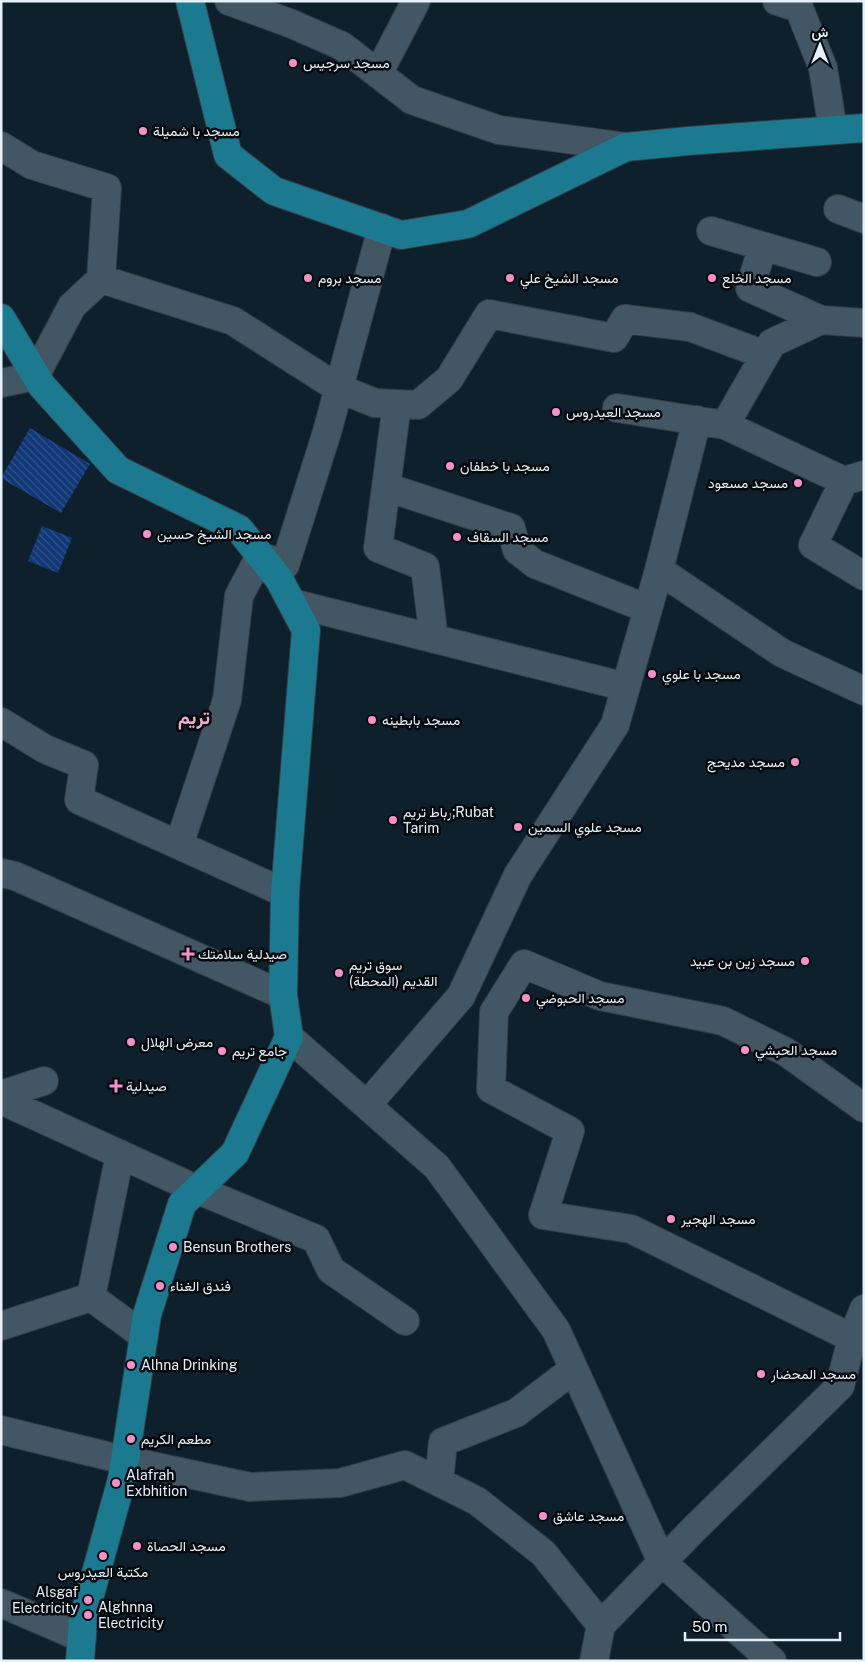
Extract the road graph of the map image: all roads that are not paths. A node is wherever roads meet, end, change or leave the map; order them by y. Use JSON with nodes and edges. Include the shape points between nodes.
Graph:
{"nodes":[{"id":1,"x":190,"y":1,"type":"edge"},
{"id":2,"x":229,"y":1,"type":"edge"},
{"id":3,"x":416,"y":1,"type":"edge"},
{"id":4,"x":777,"y":1,"type":"edge"},
{"id":5,"x":378,"y":74,"type":"junction"},
{"id":6,"x":864,"y":128,"type":"edge"},
{"id":7,"x":834,"y":130,"type":"junction"},
{"id":8,"x":1,"y":146,"type":"edge"},
{"id":9,"x":626,"y":147,"type":"junction"},
{"id":10,"x":838,"y":209,"type":"dead end"},
{"id":11,"x":864,"y":219,"type":"edge"},
{"id":12,"x":382,"y":228,"type":"junction"},
{"id":13,"x":711,"y":231,"type":"dead end"},
{"id":14,"x":763,"y":246,"type":"junction"},
{"id":15,"x":817,"y":262,"type":"dead end"},
{"id":16,"x":101,"y":279,"type":"junction"},
{"id":17,"x":1,"y":318,"type":"edge"},
{"id":18,"x":821,"y":320,"type":"junction"},
{"id":19,"x":864,"y":323,"type":"edge"},
{"id":20,"x":765,"y":355,"type":"junction"},
{"id":21,"x":35,"y":376,"type":"junction"},
{"id":22,"x":1,"y":383,"type":"edge"},
{"id":23,"x":338,"y":388,"type":"junction"},
{"id":24,"x":397,"y":404,"type":"junction"},
{"id":25,"x":617,"y":408,"type":"dead end"},
{"id":26,"x":697,"y":420,"type":"junction"},
{"id":27,"x":725,"y":425,"type":"junction"},
{"id":28,"x":854,"y":478,"type":"edge"},
{"id":29,"x":386,"y":487,"type":"junction"},
{"id":30,"x":260,"y":556,"type":"junction"},
{"id":31,"x":659,"y":570,"type":"junction"},
{"id":32,"x":864,"y":576,"type":"edge"},
{"id":33,"x":292,"y":603,"type":"junction"},
{"id":34,"x":648,"y":609,"type":"junction"},
{"id":35,"x":434,"y":639,"type":"junction"},
{"id":36,"x":626,"y":687,"type":"junction"},
{"id":37,"x":864,"y":691,"type":"edge"},
{"id":38,"x":1,"y":722,"type":"edge"},
{"id":39,"x":179,"y":845,"type":"junction"},
{"id":40,"x":6,"y":870,"type":"edge"},
{"id":41,"x":285,"y":893,"type":"junction"},
{"id":42,"x":283,"y":994,"type":"junction"},
{"id":43,"x":289,"y":1037,"type":"junction"},
{"id":44,"x":44,"y":1082,"type":"dead end"},
{"id":45,"x":1,"y":1095,"type":"edge"},
{"id":46,"x":1,"y":1100,"type":"edge"},
{"id":47,"x":367,"y":1105,"type":"junction"},
{"id":48,"x":864,"y":1108,"type":"edge"},
{"id":49,"x":120,"y":1154,"type":"junction"},
{"id":50,"x":198,"y":1190,"type":"junction"},
{"id":51,"x":91,"y":1297,"type":"junction"},
{"id":52,"x":864,"y":1309,"type":"edge"},
{"id":53,"x":405,"y":1321,"type":"dead end"},
{"id":54,"x":1,"y":1326,"type":"edge"},
{"id":55,"x":144,"y":1336,"type":"junction"},
{"id":56,"x":852,"y":1338,"type":"junction"},
{"id":57,"x":574,"y":1369,"type":"junction"},
{"id":58,"x":1,"y":1430,"type":"edge"},
{"id":59,"x":124,"y":1460,"type":"junction"},
{"id":60,"x":439,"y":1482,"type":"junction"},
{"id":61,"x":662,"y":1562,"type":"junction"},
{"id":62,"x":1,"y":1603,"type":"edge"},
{"id":63,"x":601,"y":1625,"type":"junction"},
{"id":64,"x":81,"y":1649,"type":"edge"},
{"id":65,"x":594,"y":1661,"type":"edge"},
{"id":66,"x":772,"y":1661,"type":"edge"}],
"edges":[{"from":1,"to":12,"type":"main road","via":[[228,155],[274,191]]},
{"from":2,"to":5,"type":"street","via":[[342,46]]},
{"from":3,"to":5,"type":"street"},
{"from":4,"to":7,"type":"street","via":[[799,8],[823,68]]},
{"from":5,"to":9,"type":"street","via":[[412,100],[500,130]]},
{"from":6,"to":7,"type":"main road"},
{"from":7,"to":9,"type":"main road"},
{"from":8,"to":16,"type":"street","via":[[32,165],[107,188]]},
{"from":9,"to":12,"type":"main road","via":[[468,224],[401,235]]},
{"from":10,"to":11,"type":"street"},
{"from":12,"to":23,"type":"street"},
{"from":13,"to":14,"type":"street"},
{"from":14,"to":15,"type":"street"},
{"from":14,"to":18,"type":"street","via":[[750,288]]},
{"from":16,"to":21,"type":"street","via":[[72,306]]},
{"from":16,"to":23,"type":"street","via":[[233,321]]},
{"from":17,"to":21,"type":"main road"},
{"from":18,"to":19,"type":"street"},
{"from":18,"to":20,"type":"street","via":[[772,343]]},
{"from":20,"to":24,"type":"street","via":[[690,327],[625,319],[614,338],[489,314],[450,379],[418,405]]},
{"from":20,"to":27,"type":"street"},
{"from":21,"to":22,"type":"street"},
{"from":21,"to":30,"type":"main road","via":[[118,470],[239,529]]},
{"from":23,"to":24,"type":"street","via":[[375,403]]},
{"from":23,"to":30,"type":"street","via":[[285,564]]},
{"from":24,"to":29,"type":"street"},
{"from":25,"to":26,"type":"street"},
{"from":26,"to":27,"type":"street"},
{"from":26,"to":31,"type":"street"},
{"from":27,"to":28,"type":"street"},
{"from":28,"to":32,"type":"street","via":[[813,545]]},
{"from":29,"to":34,"type":"street","via":[[511,528],[517,550],[535,564]]},
{"from":29,"to":35,"type":"street","via":[[378,548],[425,567]]},
{"from":30,"to":33,"type":"main road","via":[[279,579]]},
{"from":30,"to":39,"type":"street","via":[[239,596],[227,700]]},
{"from":31,"to":34,"type":"street"},
{"from":31,"to":37,"type":"street","via":[[782,653]]},
{"from":33,"to":35,"type":"street"},
{"from":33,"to":41,"type":"main road","via":[[306,630]]},
{"from":34,"to":36,"type":"street"},
{"from":35,"to":36,"type":"street"},
{"from":36,"to":47,"type":"street","via":[[615,725],[518,875],[461,996]]},
{"from":38,"to":39,"type":"street","via":[[45,749],[84,765],[79,800]]},
{"from":39,"to":41,"type":"street"},
{"from":40,"to":42,"type":"street"},
{"from":41,"to":42,"type":"main road"},
{"from":42,"to":43,"type":"main road"},
{"from":43,"to":47,"type":"street"},
{"from":43,"to":50,"type":"main road","via":[[235,1153]]},
{"from":44,"to":45,"type":"street"},
{"from":46,"to":49,"type":"street"},
{"from":47,"to":57,"type":"street","via":[[437,1167],[556,1330]]},
{"from":48,"to":56,"type":"street","via":[[786,1052],[723,1021],[600,996],[524,964],[494,1012],[491,1089],[570,1131],[542,1215],[631,1229]]},
{"from":49,"to":50,"type":"street"},
{"from":49,"to":51,"type":"street"},
{"from":50,"to":53,"type":"street","via":[[316,1239],[331,1270]]},
{"from":50,"to":55,"type":"main road","via":[[182,1204],[147,1315]]},
{"from":51,"to":54,"type":"street"},
{"from":51,"to":55,"type":"street"},
{"from":52,"to":56,"type":"street"},
{"from":55,"to":59,"type":"main road"},
{"from":56,"to":61,"type":"street","via":[[840,1386]]},
{"from":57,"to":60,"type":"street","via":[[516,1413],[443,1442]]},
{"from":57,"to":61,"type":"street"},
{"from":58,"to":59,"type":"street"},
{"from":59,"to":60,"type":"street","via":[[250,1487],[340,1483],[405,1464]]},
{"from":59,"to":64,"type":"main road","via":[[122,1479],[83,1620]]},
{"from":60,"to":63,"type":"street","via":[[477,1501],[542,1552]]},
{"from":61,"to":63,"type":"street"},
{"from":61,"to":66,"type":"street"},
{"from":62,"to":64,"type":"street"},
{"from":63,"to":65,"type":"street"}]}
